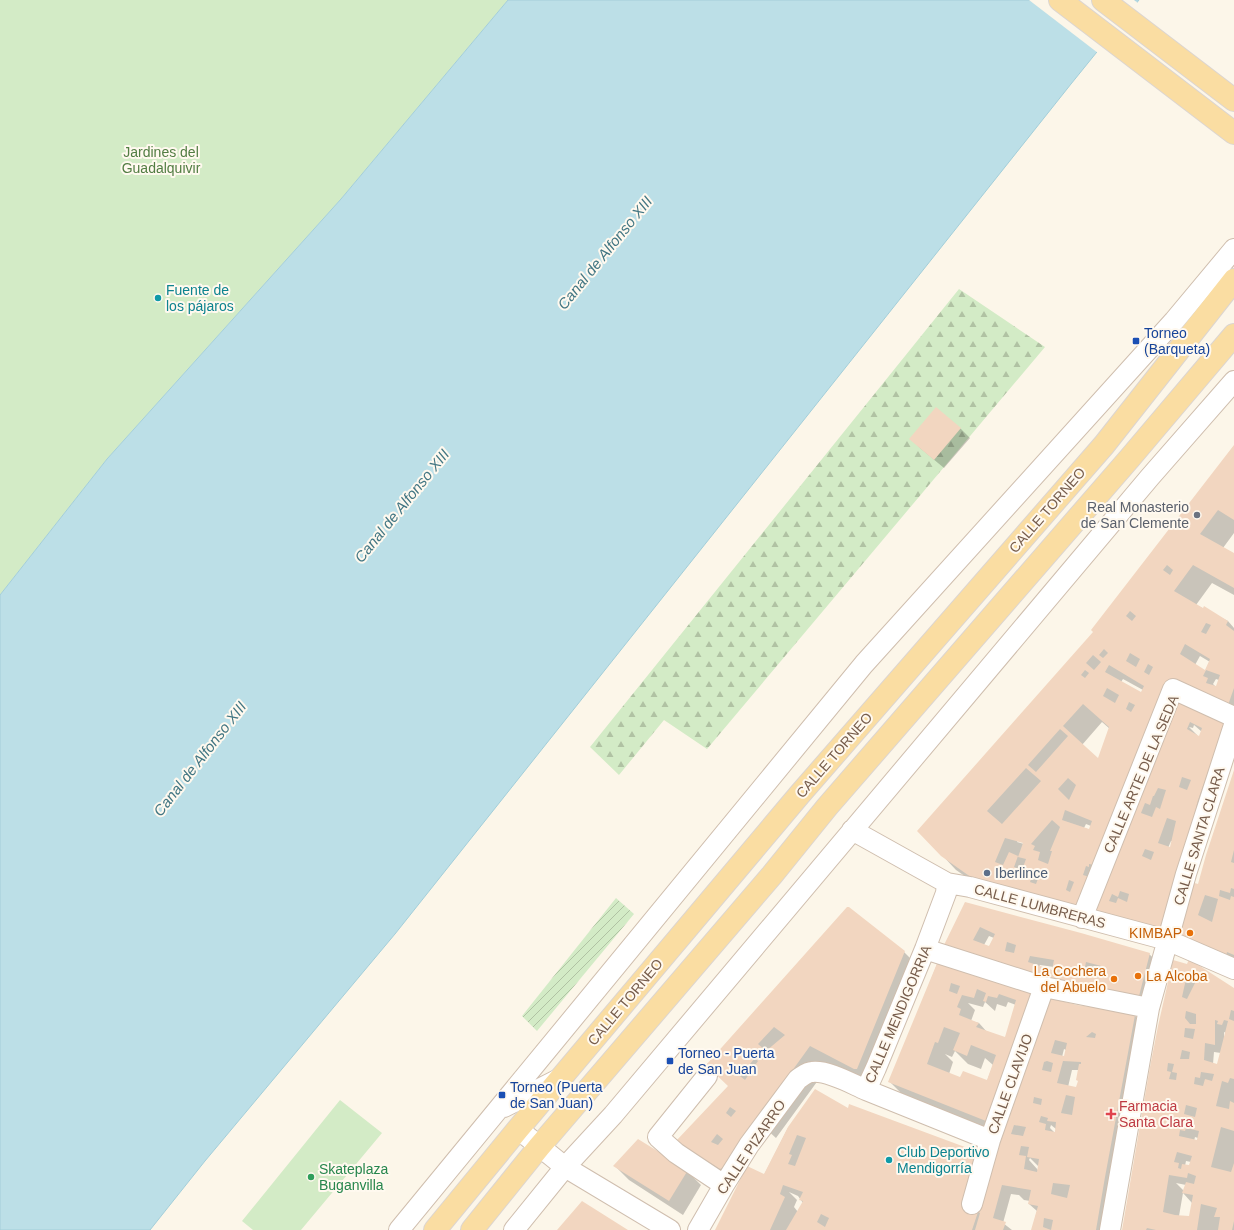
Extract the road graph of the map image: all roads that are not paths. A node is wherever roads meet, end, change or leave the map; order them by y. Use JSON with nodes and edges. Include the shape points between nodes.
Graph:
{"nodes":[{"id":1,"x":1060,"y":0,"type":"edge"},
{"id":2,"x":1102,"y":0,"type":"edge"},
{"id":3,"x":1234,"y":100,"type":"edge"},
{"id":4,"x":1234,"y":133,"type":"edge"},
{"id":5,"x":1234,"y":249,"type":"edge"},
{"id":6,"x":1234,"y":280,"type":"edge"},
{"id":7,"x":1234,"y":335,"type":"edge"},
{"id":8,"x":1234,"y":381,"type":"edge"},
{"id":9,"x":1234,"y":717,"type":"edge"},
{"id":10,"x":1234,"y":725,"type":"edge"},
{"id":11,"x":852,"y":830,"type":"junction"},
{"id":12,"x":947,"y":883,"type":"junction"},
{"id":13,"x":1082,"y":918,"type":"junction"},
{"id":14,"x":1167,"y":940,"type":"junction"},
{"id":15,"x":925,"y":949,"type":"junction"},
{"id":16,"x":1234,"y":969,"type":"edge"},
{"id":17,"x":1044,"y":987,"type":"junction"},
{"id":18,"x":1149,"y":1008,"type":"junction"},
{"id":19,"x":812,"y":1072,"type":"joint"},
{"id":20,"x":707,"y":1076,"type":"dead end"},
{"id":21,"x":561,"y":1078,"type":"junction"},
{"id":22,"x":866,"y":1090,"type":"junction"},
{"id":23,"x":497,"y":1110,"type":"junction"},
{"id":24,"x":518,"y":1129,"type":"junction"},
{"id":25,"x":990,"y":1140,"type":"junction"},
{"id":26,"x":540,"y":1147,"type":"junction"},
{"id":27,"x":565,"y":1167,"type":"junction"},
{"id":28,"x":724,"y":1185,"type":"junction"},
{"id":29,"x":972,"y":1204,"type":"dead end"},
{"id":30,"x":399,"y":1230,"type":"edge"},
{"id":31,"x":435,"y":1230,"type":"edge"},
{"id":32,"x":472,"y":1230,"type":"edge"},
{"id":33,"x":514,"y":1230,"type":"edge"},
{"id":34,"x":670,"y":1230,"type":"edge"},
{"id":35,"x":698,"y":1230,"type":"edge"},
{"id":36,"x":1110,"y":1230,"type":"edge"}],
"edges":[{"from":1,"to":4,"type":"main road"},
{"from":2,"to":3,"type":"main road"},
{"from":5,"to":23,"type":"street","via":[[1174,321],[864,664]]},
{"from":6,"to":21,"type":"main road","name":"CALLE TORNEO","via":[[1104,445],[800,794]]},
{"from":7,"to":26,"type":"main road","name":"CALLE TORNEO","via":[[827,806],[772,875]]},
{"from":8,"to":11,"type":"street"},
{"from":9,"to":13,"type":"street","name":"CALLE ARTE DE LA SEDA","via":[[1173,689]]},
{"from":10,"to":14,"type":"street","name":"CALLE SANTA CLARA"},
{"from":11,"to":12,"type":"street","name":"CALLE LUMBRERAS"},
{"from":11,"to":27,"type":"street","via":[[613,1115]]},
{"from":12,"to":13,"type":"street","name":"CALLE LUMBRERAS"},
{"from":12,"to":15,"type":"street","name":"CALLE MENDIGORRIA","via":[[946,893]]},
{"from":13,"to":14,"type":"street","name":"CALLE LUMBRERAS"},
{"from":14,"to":16,"type":"street","name":"CALLE LUMBRERAS"},
{"from":14,"to":18,"type":"street","name":"CALLE SANTA CLARA"},
{"from":15,"to":17,"type":"street"},
{"from":15,"to":22,"type":"street","name":"CALLE MENDIGORRIA"},
{"from":17,"to":18,"type":"street"},
{"from":17,"to":25,"type":"street","name":"CALLE CLAVIJO"},
{"from":18,"to":36,"type":"street","name":"CALLE SANTA CLARA"},
{"from":19,"to":22,"type":"street","name":"CALLE MENDIGORRIA","via":[[828,1074]]},
{"from":19,"to":28,"type":"street","name":"CALLE PIZARRO","via":[[798,1079],[749,1145]]},
{"from":20,"to":28,"type":"street","via":[[658,1137],[676,1153]]},
{"from":21,"to":23,"type":"street"},
{"from":21,"to":24,"type":"main road","name":"CALLE TORNEO"},
{"from":22,"to":25,"type":"street"},
{"from":23,"to":30,"type":"street"},
{"from":24,"to":26,"type":"street"},
{"from":24,"to":31,"type":"main road","name":"CALLE TORNEO"},
{"from":25,"to":29,"type":"street","name":"CALLE CLAVIJO"},
{"from":26,"to":27,"type":"street"},
{"from":26,"to":32,"type":"main road","name":"CALLE TORNEO"},
{"from":27,"to":33,"type":"street"},
{"from":27,"to":34,"type":"street"},
{"from":28,"to":35,"type":"street","name":"CALLE PIZARRO"}]}
